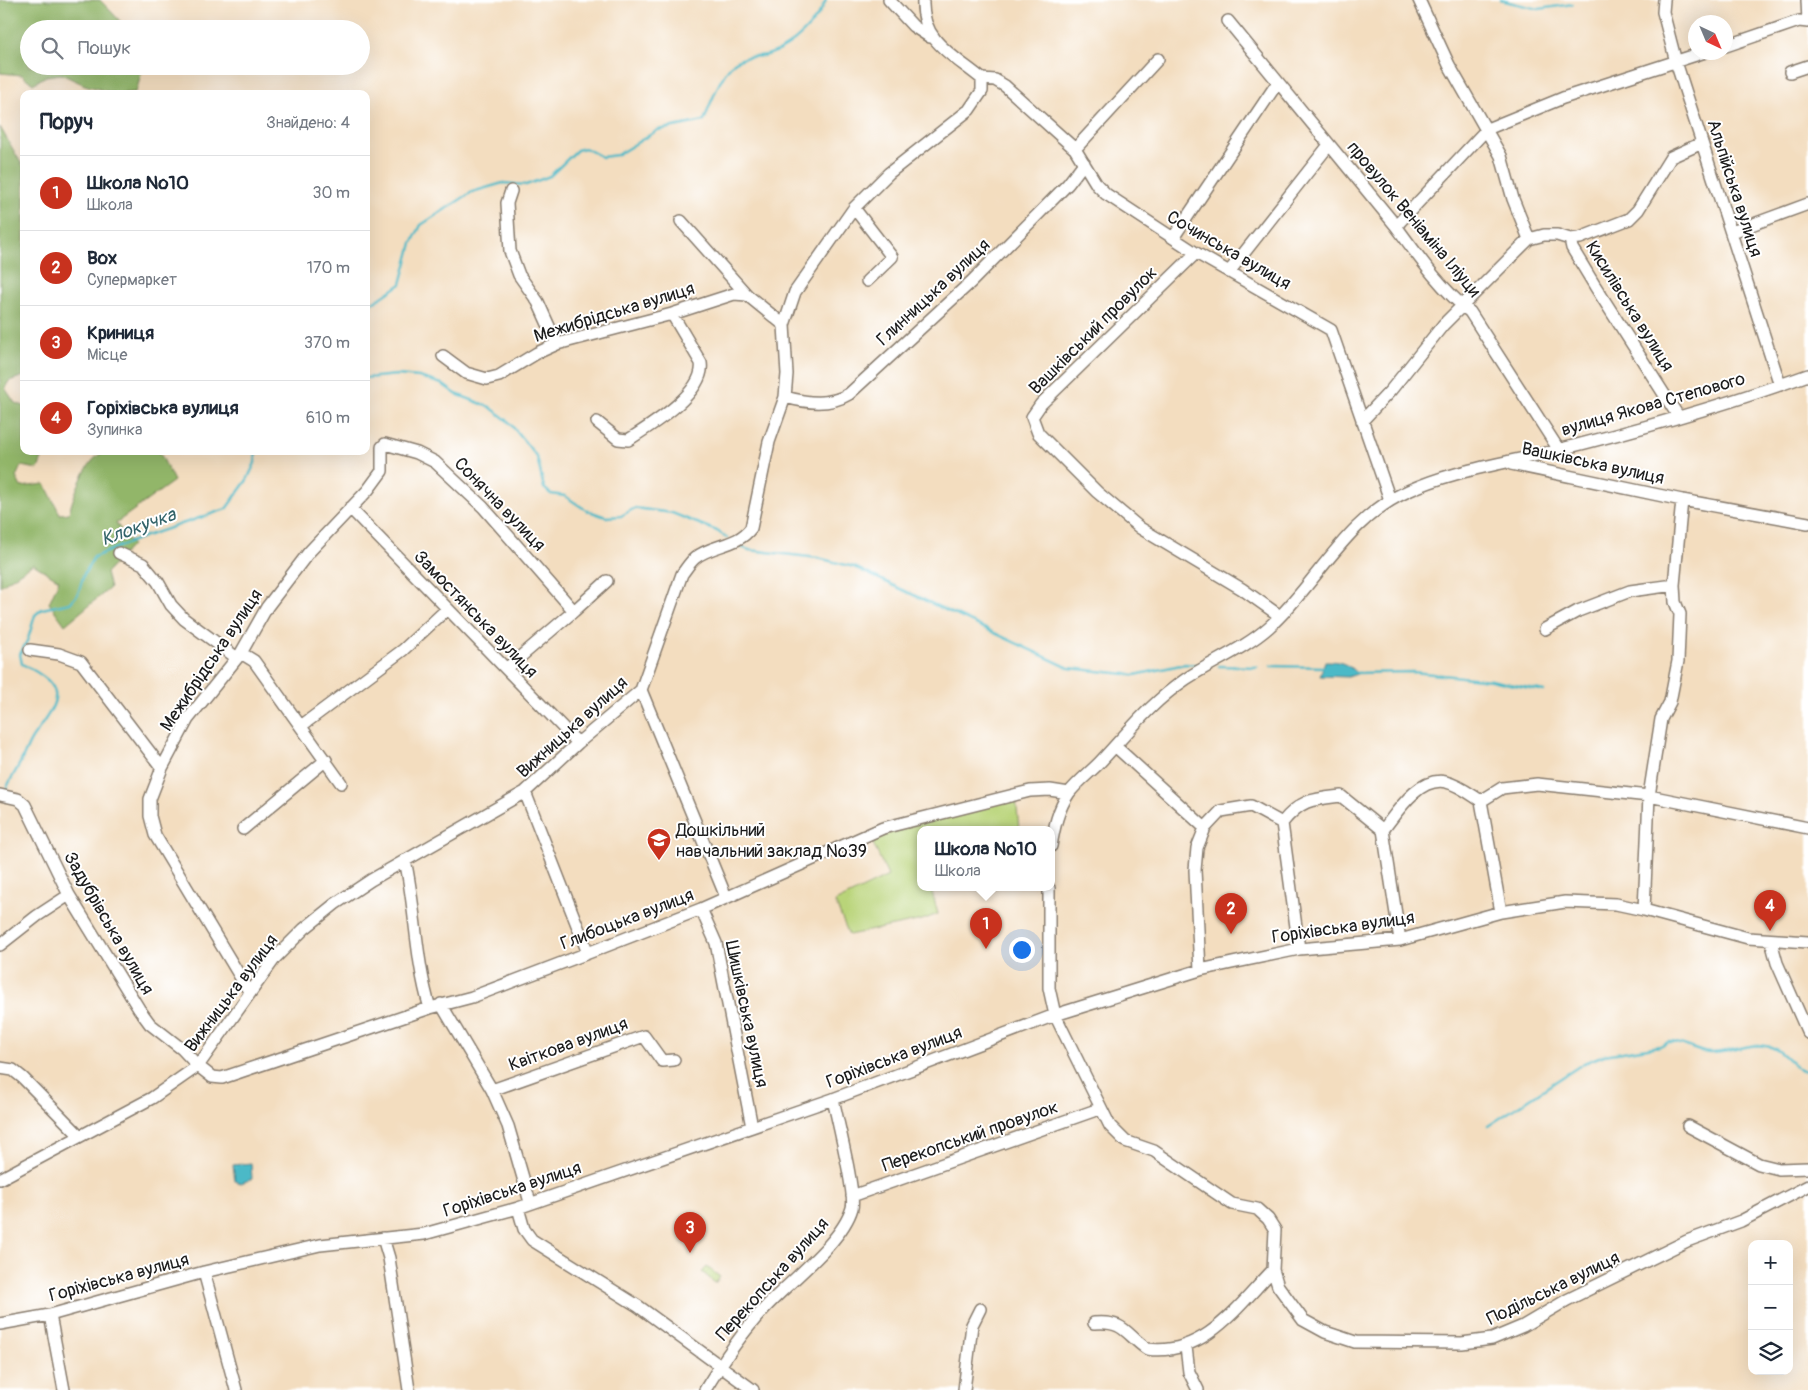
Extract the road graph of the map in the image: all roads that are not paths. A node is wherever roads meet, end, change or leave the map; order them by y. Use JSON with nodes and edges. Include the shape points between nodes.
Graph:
{"nodes":[{"id":1,"x":889,"y":0,"type":"edge"},
{"id":2,"x":923,"y":0,"type":"edge"},
{"id":3,"x":1418,"y":0,"type":"edge"},
{"id":4,"x":1664,"y":0,"type":"edge"},
{"id":5,"x":1807,"y":0,"type":"edge"},
{"id":6,"x":1228,"y":22,"type":"dead end"},
{"id":7,"x":1808,"y":22,"type":"edge"},
{"id":8,"x":934,"y":40,"type":"junction"},
{"id":9,"x":1733,"y":44,"type":"edge"},
{"id":10,"x":1688,"y":58,"type":"edge"},
{"id":11,"x":1158,"y":59,"type":"dead end"},
{"id":12,"x":1676,"y":62,"type":"junction"},
{"id":13,"x":1808,"y":66,"type":"edge"},
{"id":14,"x":1790,"y":72,"type":"dead end"},
{"id":15,"x":982,"y":79,"type":"junction"},
{"id":16,"x":1278,"y":82,"type":"junction"},
{"id":17,"x":1487,"y":129,"type":"junction"},
{"id":18,"x":1702,"y":143,"type":"junction"},
{"id":19,"x":1330,"y":145,"type":"junction"},
{"id":20,"x":1075,"y":149,"type":"junction"},
{"id":21,"x":1084,"y":163,"type":"junction"},
{"id":22,"x":511,"y":191,"type":"dead end"},
{"id":23,"x":1808,"y":204,"type":"edge"},
{"id":24,"x":854,"y":208,"type":"junction"},
{"id":25,"x":681,"y":221,"type":"dead end"},
{"id":26,"x":1396,"y":226,"type":"junction"},
{"id":27,"x":1732,"y":232,"type":"junction"},
{"id":28,"x":1173,"y":238,"type":"junction"},
{"id":29,"x":1529,"y":239,"type":"junction"},
{"id":30,"x":1570,"y":239,"type":"junction"},
{"id":31,"x":1196,"y":253,"type":"junction"},
{"id":32,"x":1229,"y":272,"type":"junction"},
{"id":33,"x":867,"y":280,"type":"dead end"},
{"id":34,"x":747,"y":295,"type":"junction"},
{"id":35,"x":1462,"y":306,"type":"junction"},
{"id":36,"x":672,"y":314,"type":"junction"},
{"id":37,"x":784,"y":325,"type":"junction"},
{"id":38,"x":557,"y":344,"type":"junction"},
{"id":39,"x":443,"y":356,"type":"dead end"},
{"id":40,"x":1808,"y":374,"type":"edge"},
{"id":41,"x":1780,"y":385,"type":"junction"},
{"id":42,"x":785,"y":398,"type":"junction"},
{"id":43,"x":1678,"y":416,"type":"junction"},
{"id":44,"x":1362,"y":421,"type":"junction"},
{"id":45,"x":597,"y":422,"type":"dead end"},
{"id":46,"x":385,"y":444,"type":"joint"},
{"id":47,"x":1559,"y":450,"type":"junction"},
{"id":48,"x":1508,"y":463,"type":"junction"},
{"id":49,"x":1390,"y":500,"type":"junction"},
{"id":50,"x":1682,"y":500,"type":"junction"},
{"id":51,"x":350,"y":508,"type":"junction"},
{"id":52,"x":1808,"y":523,"type":"edge"},
{"id":53,"x":119,"y":553,"type":"dead end"},
{"id":54,"x":607,"y":581,"type":"dead end"},
{"id":55,"x":1674,"y":585,"type":"junction"},
{"id":56,"x":447,"y":609,"type":"junction"},
{"id":57,"x":574,"y":611,"type":"junction"},
{"id":58,"x":1280,"y":616,"type":"junction"},
{"id":59,"x":1545,"y":629,"type":"dead end"},
{"id":60,"x":30,"y":650,"type":"dead end"},
{"id":61,"x":239,"y":655,"type":"junction"},
{"id":62,"x":506,"y":669,"type":"junction"},
{"id":63,"x":641,"y":690,"type":"junction"},
{"id":64,"x":301,"y":726,"type":"junction"},
{"id":65,"x":578,"y":744,"type":"junction"},
{"id":66,"x":1115,"y":746,"type":"junction"},
{"id":67,"x":326,"y":760,"type":"junction"},
{"id":68,"x":162,"y":768,"type":"junction"},
{"id":69,"x":341,"y":783,"type":"dead end"},
{"id":70,"x":526,"y":792,"type":"junction"},
{"id":71,"x":1069,"y":793,"type":"junction"},
{"id":72,"x":4,"y":796,"type":"edge"},
{"id":73,"x":1649,"y":796,"type":"junction"},
{"id":74,"x":1481,"y":801,"type":"junction"},
{"id":75,"x":1282,"y":823,"type":"junction"},
{"id":76,"x":1055,"y":826,"type":"edge"},
{"id":77,"x":1204,"y":828,"type":"junction"},
{"id":78,"x":1808,"y":828,"type":"edge"},
{"id":79,"x":243,"y":829,"type":"dead end"},
{"id":80,"x":1383,"y":830,"type":"junction"},
{"id":81,"x":405,"y":860,"type":"junction"},
{"id":82,"x":1049,"y":891,"type":"edge"},
{"id":83,"x":69,"y":895,"type":"junction"},
{"id":84,"x":726,"y":897,"type":"junction"},
{"id":85,"x":701,"y":909,"type":"junction"},
{"id":86,"x":1644,"y":910,"type":"junction"},
{"id":87,"x":1500,"y":912,"type":"junction"},
{"id":88,"x":1400,"y":940,"type":"junction"},
{"id":89,"x":1771,"y":942,"type":"junction"},
{"id":90,"x":1808,"y":942,"type":"edge"},
{"id":91,"x":0,"y":945,"type":"edge"},
{"id":92,"x":1299,"y":949,"type":"junction"},
{"id":93,"x":588,"y":953,"type":"junction"},
{"id":94,"x":1200,"y":970,"type":"junction"},
{"id":95,"x":250,"y":993,"type":"junction"},
{"id":96,"x":436,"y":1006,"type":"junction"},
{"id":97,"x":1055,"y":1015,"type":"junction"},
{"id":98,"x":1808,"y":1033,"type":"edge"},
{"id":99,"x":674,"y":1060,"type":"dead end"},
{"id":100,"x":198,"y":1066,"type":"junction"},
{"id":101,"x":0,"y":1068,"type":"edge"},
{"id":102,"x":492,"y":1090,"type":"junction"},
{"id":103,"x":832,"y":1099,"type":"junction"},
{"id":104,"x":1099,"y":1109,"type":"junction"},
{"id":105,"x":1688,"y":1126,"type":"dead end"},
{"id":106,"x":752,"y":1128,"type":"junction"},
{"id":107,"x":80,"y":1136,"type":"junction"},
{"id":108,"x":1808,"y":1168,"type":"edge"},
{"id":109,"x":0,"y":1179,"type":"edge"},
{"id":110,"x":1808,"y":1186,"type":"edge"},
{"id":111,"x":852,"y":1196,"type":"junction"},
{"id":112,"x":530,"y":1202,"type":"junction"},
{"id":113,"x":518,"y":1208,"type":"junction"},
{"id":114,"x":383,"y":1238,"type":"junction"},
{"id":115,"x":1273,"y":1270,"type":"junction"},
{"id":116,"x":204,"y":1272,"type":"junction"},
{"id":117,"x":980,"y":1309,"type":"dead end"},
{"id":118,"x":50,"y":1315,"type":"junction"},
{"id":119,"x":1094,"y":1323,"type":"dead end"},
{"id":120,"x":0,"y":1324,"type":"edge"},
{"id":121,"x":1186,"y":1347,"type":"junction"},
{"id":122,"x":720,"y":1366,"type":"junction"},
{"id":123,"x":64,"y":1390,"type":"edge"},
{"id":124,"x":236,"y":1390,"type":"edge"},
{"id":125,"x":409,"y":1390,"type":"edge"},
{"id":126,"x":705,"y":1390,"type":"edge"},
{"id":127,"x":753,"y":1390,"type":"edge"},
{"id":128,"x":964,"y":1390,"type":"edge"},
{"id":129,"x":1198,"y":1390,"type":"edge"}],
"edges":[{"from":1,"to":8,"type":"street","via":[[913,26]]},
{"from":2,"to":8,"type":"street","via":[[922,15]]},
{"from":3,"to":17,"type":"street","via":[[1449,65]]},
{"from":4,"to":12,"type":"street","name":"Альпійська вулиця","via":[[1663,12]]},
{"from":5,"to":7,"type":"street"},
{"from":6,"to":16,"type":"street","name":"провулок Веніаміна Іліуци"},
{"from":7,"to":9,"type":"street","via":[[1799,21]]},
{"from":8,"to":15,"type":"street"},
{"from":10,"to":12,"type":"street"},
{"from":11,"to":20,"type":"street"},
{"from":12,"to":17,"type":"street","via":[[1563,98]]},
{"from":12,"to":18,"type":"street","name":"Альпійська вулиця"},
{"from":13,"to":14,"type":"street"},
{"from":15,"to":20,"type":"street","name":"Сочинська вулиця","via":[[995,80],[1005,86]]},
{"from":15,"to":24,"type":"street","name":"Вижницька вулиця","via":[[982,90],[969,110],[889,173]]},
{"from":16,"to":19,"type":"street","name":"провулок Веніаміна Іліуци"},
{"from":16,"to":28,"type":"street"},
{"from":17,"to":26,"type":"street"},
{"from":17,"to":29,"type":"street","via":[[1501,156]]},
{"from":18,"to":27,"type":"street","name":"Альпійська вулиця"},
{"from":18,"to":30,"type":"street","via":[[1671,157],[1629,219],[1597,234]]},
{"from":19,"to":26,"type":"street","name":"провулок Веніаміна Іліуци"},
{"from":19,"to":32,"type":"street"},
{"from":20,"to":21,"type":"street","name":"Сочинська вулиця"},
{"from":21,"to":28,"type":"street","name":"Сочинська вулиця","via":[[1106,194]]},
{"from":21,"to":42,"type":"street","name":"Глинницька вулиця","via":[[1068,184],[985,268],[849,394],[826,403]]},
{"from":22,"to":38,"type":"street","via":[[507,203],[510,251],[519,275],[538,302]]},
{"from":23,"to":27,"type":"street"},
{"from":24,"to":33,"type":"street","via":[[892,257]]},
{"from":24,"to":37,"type":"street","name":"Вижницька вулиця","via":[[795,292]]},
{"from":25,"to":34,"type":"street"},
{"from":26,"to":35,"type":"street","name":"провулок Веніаміна Іліуци"},
{"from":27,"to":41,"type":"street","name":"Альпійська вулиця"},
{"from":28,"to":31,"type":"street","name":"Сочинська вулиця"},
{"from":29,"to":30,"type":"street","via":[[1544,235]]},
{"from":29,"to":35,"type":"street"},
{"from":30,"to":43,"type":"street","name":"Кисилівська вулиця","via":[[1572,248]]},
{"from":31,"to":32,"type":"street","name":"Сочинська вулиця"},
{"from":31,"to":58,"type":"street","name":"Вашківський провулок","via":[[1041,404],[1032,417],[1038,433],[1097,492],[1140,528],[1242,589]]},
{"from":32,"to":44,"type":"street","name":"Сочинська вулиця","via":[[1331,330]]},
{"from":34,"to":36,"type":"street","name":"Межибрідська вулиця","via":[[734,294]]},
{"from":34,"to":37,"type":"street"},
{"from":35,"to":44,"type":"street"},
{"from":35,"to":47,"type":"street","name":"провулок Веніаміна Іліуци","via":[[1470,312]]},
{"from":36,"to":38,"type":"street","name":"Межибрідська вулиця"},
{"from":36,"to":45,"type":"street","via":[[701,363],[700,380],[682,401],[628,440],[618,439]]},
{"from":37,"to":42,"type":"street","name":"Вижницька вулиця"},
{"from":38,"to":39,"type":"street","name":"Межибрідська вулиця","via":[[499,376],[487,378],[466,373]]},
{"from":40,"to":41,"type":"street","name":"вулиця Якова Степового"},
{"from":41,"to":43,"type":"street","name":"вулиця Якова Степового"},
{"from":42,"to":63,"type":"street","name":"Вижницька вулиця","via":[[768,442],[751,528],[736,541],[695,558],[682,574]]},
{"from":43,"to":47,"type":"street","name":"вулиця Якова Степового"},
{"from":44,"to":49,"type":"street","name":"Сочинська вулиця"},
{"from":46,"to":51,"type":"street","name":"Межибрідська вулиця","via":[[382,447],[382,471]]},
{"from":46,"to":57,"type":"street","name":"Сонячна вулиця","via":[[404,448],[435,462],[483,507]]},
{"from":47,"to":48,"type":"street","name":"вулиця Якова Степового"},
{"from":48,"to":49,"type":"street","name":"Вашківська вулиця","via":[[1436,480]]},
{"from":48,"to":50,"type":"street","name":"Вашківська вулиця"},
{"from":49,"to":58,"type":"street","name":"Вашківська вулиця","via":[[1338,545]]},
{"from":50,"to":52,"type":"street","name":"Вашківська вулиця"},
{"from":50,"to":55,"type":"street"},
{"from":51,"to":56,"type":"street","name":"Замостянська вулиця"},
{"from":51,"to":61,"type":"street","name":"Межибрідська вулиця","via":[[309,552],[267,607]]},
{"from":53,"to":61,"type":"street","via":[[143,564],[184,619]]},
{"from":54,"to":57,"type":"street"},
{"from":55,"to":59,"type":"street","via":[[1630,591],[1578,611]]},
{"from":55,"to":73,"type":"street","via":[[1680,614],[1678,661],[1670,702],[1661,718]]},
{"from":56,"to":62,"type":"street","name":"Замостянська вулиця"},
{"from":56,"to":64,"type":"street","via":[[403,650]]},
{"from":57,"to":62,"type":"street"},
{"from":58,"to":66,"type":"street","name":"Вашківська вулиця","via":[[1252,641],[1163,696]]},
{"from":60,"to":68,"type":"street","via":[[59,654],[81,662]]},
{"from":61,"to":64,"type":"street","via":[[254,661]]},
{"from":61,"to":68,"type":"street","name":"Межибрідська вулиця","via":[[188,718]]},
{"from":62,"to":65,"type":"street","name":"Замостянська вулиця"},
{"from":63,"to":65,"type":"street","name":"Вижницька вулиця"},
{"from":63,"to":84,"type":"street"},
{"from":64,"to":67,"type":"street"},
{"from":65,"to":70,"type":"street","name":"Вижницька вулиця"},
{"from":66,"to":71,"type":"street","name":"Вашківська вулиця"},
{"from":66,"to":77,"type":"street"},
{"from":67,"to":69,"type":"street"},
{"from":67,"to":79,"type":"street"},
{"from":68,"to":95,"type":"street","name":"Межибрідська вулиця","via":[[150,799],[154,836]]},
{"from":70,"to":81,"type":"street","name":"Вижницька вулиця"},
{"from":70,"to":93,"type":"street"},
{"from":71,"to":76,"type":"street","name":"Вашківська вулиця"},
{"from":71,"to":84,"type":"street","name":"Глибоцька вулиця","via":[[1030,791],[883,828]]},
{"from":72,"to":83,"type":"street","name":"Задубрівська вулиця","via":[[25,804]]},
{"from":73,"to":74,"type":"street","via":[[1537,784],[1502,788]]},
{"from":73,"to":78,"type":"street"},
{"from":73,"to":86,"type":"street"},
{"from":74,"to":80,"type":"street","via":[[1446,782],[1432,783],[1415,792]]},
{"from":74,"to":87,"type":"street"},
{"from":75,"to":77,"type":"street","via":[[1251,806],[1221,811]]},
{"from":75,"to":80,"type":"street","via":[[1294,808],[1312,799],[1341,796]]},
{"from":75,"to":92,"type":"street"},
{"from":77,"to":94,"type":"street","via":[[1197,848],[1195,870]]},
{"from":80,"to":88,"type":"street"},
{"from":81,"to":95,"type":"street","name":"Вижницька вулиця","via":[[335,904],[304,929],[275,958]]},
{"from":81,"to":96,"type":"street","via":[[419,968]]},
{"from":82,"to":97,"type":"street","via":[[1049,988]]},
{"from":83,"to":91,"type":"street"},
{"from":83,"to":100,"type":"street","name":"Задубрівська вулиця","via":[[145,1017]]},
{"from":84,"to":85,"type":"street","name":"Глибоцька вулиця"},
{"from":85,"to":93,"type":"street","name":"Глибоцька вулиця"},
{"from":85,"to":106,"type":"street","name":"Шишківська вулиця","via":[[716,943]]},
{"from":86,"to":87,"type":"street","name":"Горіхівська вулиця","via":[[1604,902],[1582,902],[1551,903]]},
{"from":86,"to":89,"type":"street","name":"Горіхівська вулиця"},
{"from":87,"to":88,"type":"street","name":"Горіхівська вулиця"},
{"from":88,"to":92,"type":"street","name":"Горіхівська вулиця"},
{"from":89,"to":90,"type":"street","name":"Горіхівська вулиця"},
{"from":89,"to":98,"type":"street"},
{"from":92,"to":94,"type":"street","name":"Горіхівська вулиця"},
{"from":93,"to":96,"type":"street","name":"Глибоцька вулиця","via":[[472,997]]},
{"from":94,"to":97,"type":"street","name":"Горіхівська вулиця"},
{"from":95,"to":100,"type":"street","name":"Вижницька вулиця"},
{"from":96,"to":100,"type":"street","name":"Глибоцька вулиця","via":[[222,1078],[212,1077]]},
{"from":96,"to":102,"type":"street"},
{"from":97,"to":103,"type":"street","name":"Горіхівська вулиця"},
{"from":97,"to":104,"type":"street","name":"Подільська вулиця"},
{"from":99,"to":102,"type":"street","name":"Квіткова вулиця","via":[[662,1061],[644,1036]]},
{"from":100,"to":107,"type":"street","name":"Вижницька вулиця","via":[[152,1098]]},
{"from":101,"to":107,"type":"street","via":[[13,1070],[23,1078]]},
{"from":102,"to":112,"type":"street","via":[[508,1126]]},
{"from":103,"to":106,"type":"street","name":"Горіхівська вулиця"},
{"from":103,"to":111,"type":"street","name":"Перекопська вулиця"},
{"from":104,"to":111,"type":"street","name":"Перекопський провулок"},
{"from":104,"to":115,"type":"street","name":"Подільська вулиця","via":[[1114,1132],[1125,1141],[1154,1151],[1232,1204],[1257,1209],[1268,1219],[1275,1230]]},
{"from":105,"to":108,"type":"street","via":[[1759,1164],[1779,1169]]},
{"from":106,"to":112,"type":"street","name":"Горіхівська вулиця"},
{"from":107,"to":109,"type":"street","name":"Вижницька вулиця"},
{"from":110,"to":115,"type":"street","name":"Подільська вулиця","via":[[1740,1221],[1687,1241],[1574,1296],[1523,1326],[1476,1342],[1355,1342],[1325,1332],[1303,1320],[1278,1286]]},
{"from":111,"to":122,"type":"street","name":"Перекопська вулиця","via":[[853,1206],[842,1230],[762,1312]]},
{"from":112,"to":113,"type":"street","name":"Горіхівська вулиця"},
{"from":113,"to":114,"type":"street","name":"Горіхівська вулиця","via":[[424,1234]]},
{"from":113,"to":122,"type":"street","via":[[524,1229],[532,1240],[638,1306]]},
{"from":114,"to":116,"type":"street","name":"Горіхівська вулиця","via":[[320,1245]]},
{"from":114,"to":125,"type":"street","via":[[390,1258]]},
{"from":115,"to":121,"type":"street","via":[[1219,1326]]},
{"from":116,"to":118,"type":"street","name":"Горіхівська вулиця"},
{"from":116,"to":124,"type":"street"},
{"from":117,"to":128,"type":"street","via":[[972,1325]]},
{"from":118,"to":120,"type":"street","name":"Горіхівська вулиця"},
{"from":118,"to":123,"type":"street"},
{"from":119,"to":121,"type":"street","via":[[1124,1328],[1147,1349]]},
{"from":121,"to":129,"type":"street","via":[[1189,1372]]},
{"from":122,"to":126,"type":"street","name":"Перекопська вулиця"},
{"from":122,"to":127,"type":"street"}]}
